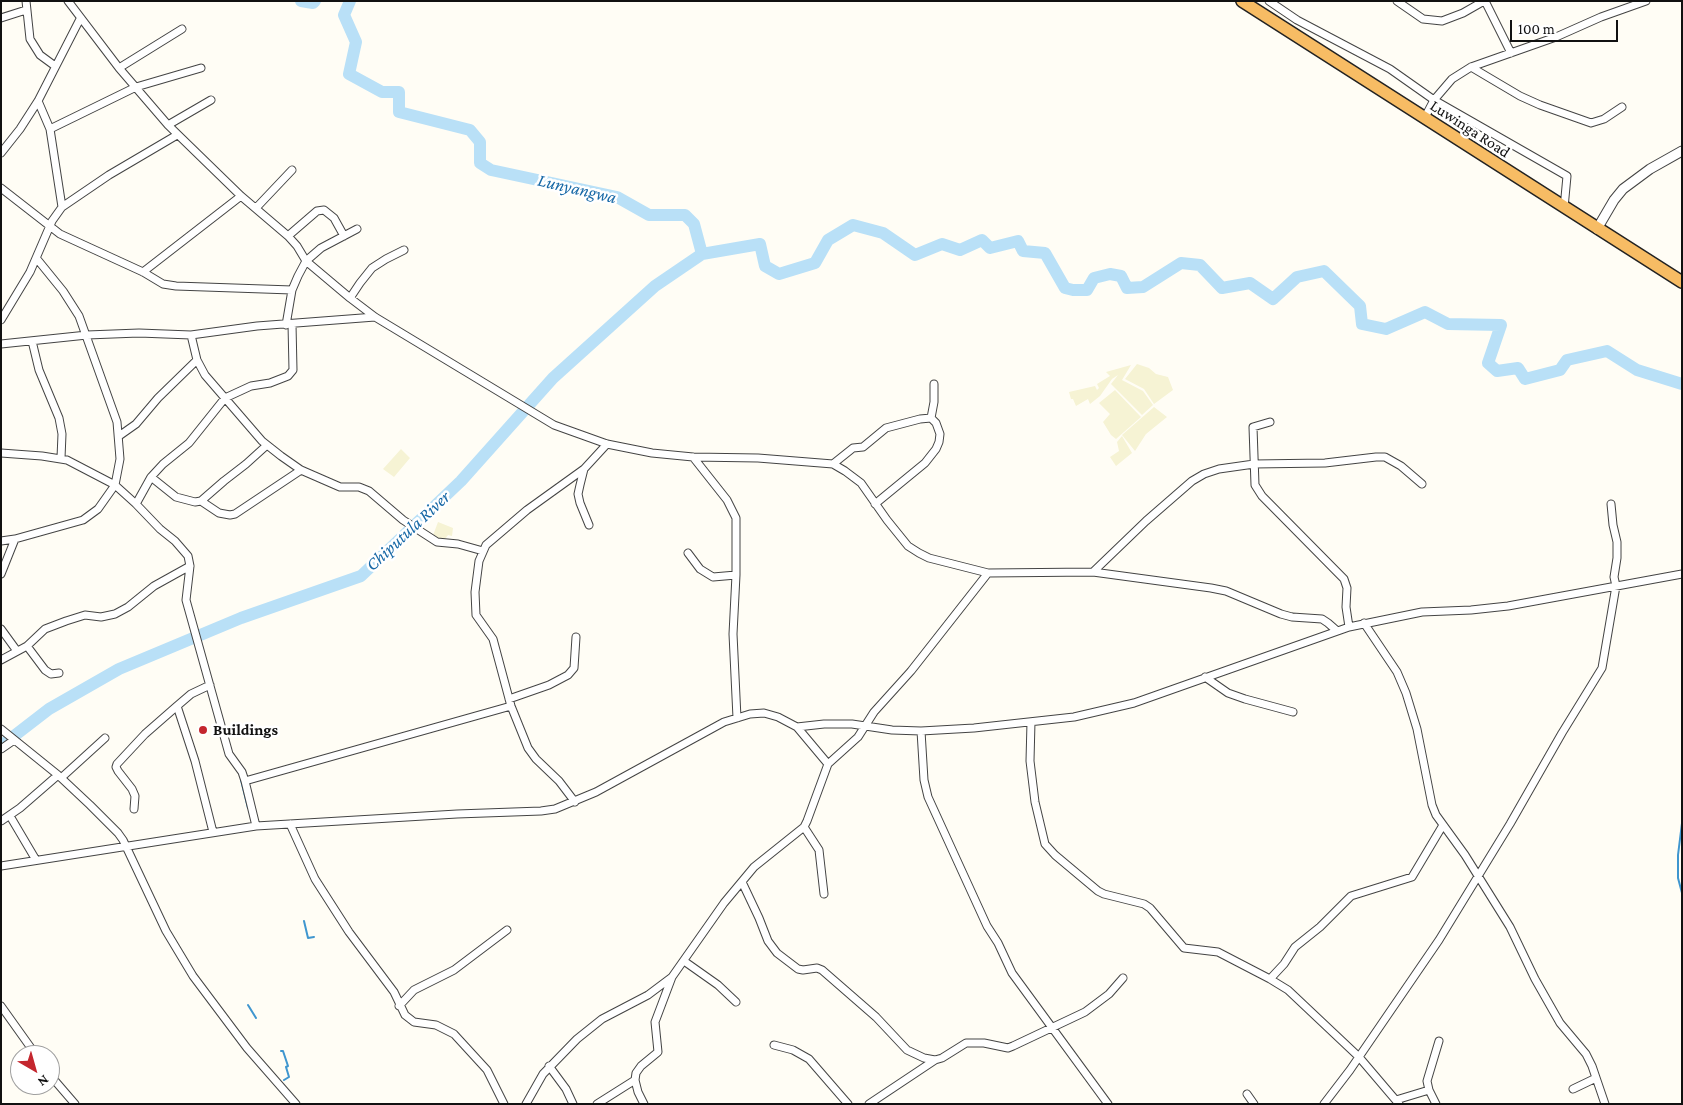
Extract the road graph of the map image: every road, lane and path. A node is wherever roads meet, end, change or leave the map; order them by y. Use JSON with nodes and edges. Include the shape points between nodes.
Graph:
{"nodes":[{"id":1,"x":26,"y":1,"type":"edge"},
{"id":2,"x":68,"y":1,"type":"edge"},
{"id":3,"x":1269,"y":1,"type":"edge"},
{"id":4,"x":1397,"y":1,"type":"edge"},
{"id":5,"x":1485,"y":1,"type":"edge"},
{"id":6,"x":1646,"y":1,"type":"edge"},
{"id":7,"x":1249,"y":3,"type":"edge"},
{"id":8,"x":26,"y":10,"type":"junction"},
{"id":9,"x":1,"y":18,"type":"edge"},
{"id":10,"x":80,"y":19,"type":"junction"},
{"id":11,"x":182,"y":29,"type":"dead end"},
{"id":12,"x":1511,"y":53,"type":"junction"},
{"id":13,"x":55,"y":66,"type":"junction"},
{"id":14,"x":1471,"y":67,"type":"junction"},
{"id":15,"x":119,"y":68,"type":"junction"},
{"id":16,"x":201,"y":68,"type":"dead end"},
{"id":17,"x":136,"y":87,"type":"junction"},
{"id":18,"x":211,"y":100,"type":"dead end"},
{"id":19,"x":1434,"y":100,"type":"junction"},
{"id":20,"x":38,"y":101,"type":"junction"},
{"id":21,"x":1622,"y":107,"type":"dead end"},
{"id":22,"x":1424,"y":119,"type":"junction"},
{"id":23,"x":168,"y":125,"type":"junction"},
{"id":24,"x":50,"y":129,"type":"junction"},
{"id":25,"x":177,"y":135,"type":"junction"},
{"id":26,"x":1682,"y":151,"type":"edge"},
{"id":27,"x":1,"y":153,"type":"edge"},
{"id":28,"x":292,"y":170,"type":"dead end"},
{"id":29,"x":1,"y":188,"type":"edge"},
{"id":30,"x":241,"y":196,"type":"junction"},
{"id":31,"x":62,"y":207,"type":"junction"},
{"id":32,"x":256,"y":208,"type":"junction"},
{"id":33,"x":1564,"y":208,"type":"junction"},
{"id":34,"x":50,"y":227,"type":"junction"},
{"id":35,"x":358,"y":228,"type":"dead end"},
{"id":36,"x":1597,"y":229,"type":"junction"},
{"id":37,"x":288,"y":236,"type":"junction"},
{"id":38,"x":344,"y":236,"type":"junction"},
{"id":39,"x":404,"y":250,"type":"dead end"},
{"id":40,"x":37,"y":259,"type":"junction"},
{"id":41,"x":306,"y":261,"type":"junction"},
{"id":42,"x":143,"y":272,"type":"junction"},
{"id":43,"x":1682,"y":282,"type":"edge"},
{"id":44,"x":292,"y":290,"type":"junction"},
{"id":45,"x":350,"y":298,"type":"junction"},
{"id":46,"x":1,"y":304,"type":"edge"},
{"id":47,"x":6,"y":311,"type":"junction"},
{"id":48,"x":375,"y":317,"type":"junction"},
{"id":49,"x":1,"y":320,"type":"edge"},
{"id":50,"x":289,"y":325,"type":"junction"},
{"id":51,"x":191,"y":335,"type":"junction"},
{"id":52,"x":87,"y":336,"type":"junction"},
{"id":53,"x":32,"y":341,"type":"junction"},
{"id":54,"x":1,"y":344,"type":"edge"},
{"id":55,"x":197,"y":360,"type":"junction"},
{"id":56,"x":934,"y":384,"type":"dead end"},
{"id":57,"x":225,"y":398,"type":"junction"},
{"id":58,"x":931,"y":418,"type":"junction"},
{"id":59,"x":1270,"y":422,"type":"dead end"},
{"id":60,"x":119,"y":436,"type":"junction"},
{"id":61,"x":607,"y":444,"type":"junction"},
{"id":62,"x":267,"y":445,"type":"junction"},
{"id":63,"x":1,"y":452,"type":"edge"},
{"id":64,"x":692,"y":457,"type":"junction"},
{"id":65,"x":61,"y":458,"type":"junction"},
{"id":66,"x":833,"y":464,"type":"junction"},
{"id":67,"x":1254,"y":464,"type":"junction"},
{"id":68,"x":584,"y":469,"type":"junction"},
{"id":69,"x":301,"y":470,"type":"junction"},
{"id":70,"x":151,"y":477,"type":"junction"},
{"id":71,"x":1422,"y":484,"type":"dead end"},
{"id":72,"x":116,"y":485,"type":"junction"},
{"id":73,"x":200,"y":502,"type":"junction"},
{"id":74,"x":136,"y":504,"type":"junction"},
{"id":75,"x":876,"y":504,"type":"junction"},
{"id":76,"x":1612,"y":504,"type":"dead end"},
{"id":77,"x":589,"y":524,"type":"dead end"},
{"id":78,"x":15,"y":539,"type":"junction"},
{"id":79,"x":1,"y":541,"type":"edge"},
{"id":80,"x":483,"y":550,"type":"junction"},
{"id":81,"x":688,"y":553,"type":"dead end"},
{"id":82,"x":190,"y":566,"type":"junction"},
{"id":83,"x":988,"y":572,"type":"junction"},
{"id":84,"x":1093,"y":572,"type":"junction"},
{"id":85,"x":1,"y":574,"type":"edge"},
{"id":86,"x":1682,"y":574,"type":"edge"},
{"id":87,"x":736,"y":575,"type":"junction"},
{"id":88,"x":1616,"y":586,"type":"junction"},
{"id":89,"x":1364,"y":623,"type":"junction"},
{"id":90,"x":1349,"y":627,"type":"junction"},
{"id":91,"x":1,"y":629,"type":"edge"},
{"id":92,"x":1336,"y":630,"type":"junction"},
{"id":93,"x":576,"y":637,"type":"dead end"},
{"id":94,"x":27,"y":646,"type":"junction"},
{"id":95,"x":17,"y":651,"type":"junction"},
{"id":96,"x":1,"y":660,"type":"edge"},
{"id":97,"x":59,"y":673,"type":"dead end"},
{"id":98,"x":1206,"y":677,"type":"junction"},
{"id":99,"x":210,"y":685,"type":"junction"},
{"id":100,"x":510,"y":702,"type":"junction"},
{"id":101,"x":177,"y":706,"type":"junction"},
{"id":102,"x":1293,"y":712,"type":"dead end"},
{"id":103,"x":737,"y":718,"type":"junction"},
{"id":104,"x":1031,"y":722,"type":"junction"},
{"id":105,"x":865,"y":725,"type":"junction"},
{"id":106,"x":797,"y":727,"type":"junction"},
{"id":107,"x":1,"y":729,"type":"edge"},
{"id":108,"x":921,"y":731,"type":"junction"},
{"id":109,"x":12,"y":738,"type":"junction"},
{"id":110,"x":105,"y":738,"type":"dead end"},
{"id":111,"x":1,"y":749,"type":"edge"},
{"id":112,"x":828,"y":764,"type":"junction"},
{"id":113,"x":60,"y":777,"type":"junction"},
{"id":114,"x":245,"y":781,"type":"junction"},
{"id":115,"x":575,"y":802,"type":"junction"},
{"id":116,"x":134,"y":809,"type":"dead end"},
{"id":117,"x":1,"y":812,"type":"edge"},
{"id":118,"x":6,"y":819,"type":"edge"},
{"id":119,"x":290,"y":824,"type":"junction"},
{"id":120,"x":1443,"y":825,"type":"junction"},
{"id":121,"x":256,"y":826,"type":"junction"},
{"id":122,"x":804,"y":827,"type":"junction"},
{"id":123,"x":213,"y":832,"type":"junction"},
{"id":124,"x":126,"y":846,"type":"junction"},
{"id":125,"x":36,"y":860,"type":"junction"},
{"id":126,"x":1,"y":866,"type":"edge"},
{"id":127,"x":1478,"y":877,"type":"junction"},
{"id":128,"x":742,"y":882,"type":"junction"},
{"id":129,"x":824,"y":894,"type":"dead end"},
{"id":130,"x":508,"y":930,"type":"dead end"},
{"id":131,"x":684,"y":961,"type":"junction"},
{"id":132,"x":672,"y":977,"type":"junction"},
{"id":133,"x":1123,"y":978,"type":"dead end"},
{"id":134,"x":1270,"y":979,"type":"junction"},
{"id":135,"x":736,"y":1002,"type":"dead end"},
{"id":136,"x":1,"y":1006,"type":"edge"},
{"id":137,"x":399,"y":1006,"type":"junction"},
{"id":138,"x":1053,"y":1028,"type":"junction"},
{"id":139,"x":1439,"y":1041,"type":"dead end"},
{"id":140,"x":29,"y":1045,"type":"edge"},
{"id":141,"x":774,"y":1045,"type":"dead end"},
{"id":142,"x":1358,"y":1056,"type":"junction"},
{"id":143,"x":935,"y":1060,"type":"junction"},
{"id":144,"x":549,"y":1066,"type":"junction"},
{"id":145,"x":1596,"y":1078,"type":"junction"},
{"id":146,"x":635,"y":1080,"type":"junction"},
{"id":147,"x":60,"y":1087,"type":"edge"},
{"id":148,"x":1573,"y":1089,"type":"dead end"},
{"id":149,"x":1429,"y":1090,"type":"junction"},
{"id":150,"x":1247,"y":1094,"type":"dead end"},
{"id":151,"x":1397,"y":1102,"type":"edge"},
{"id":152,"x":74,"y":1104,"type":"edge"},
{"id":153,"x":296,"y":1104,"type":"edge"},
{"id":154,"x":504,"y":1104,"type":"edge"},
{"id":155,"x":526,"y":1104,"type":"edge"},
{"id":156,"x":573,"y":1104,"type":"edge"},
{"id":157,"x":597,"y":1104,"type":"edge"},
{"id":158,"x":644,"y":1104,"type":"edge"},
{"id":159,"x":848,"y":1104,"type":"edge"},
{"id":160,"x":870,"y":1104,"type":"edge"},
{"id":161,"x":1108,"y":1104,"type":"edge"},
{"id":162,"x":1254,"y":1104,"type":"edge"},
{"id":163,"x":1324,"y":1104,"type":"edge"},
{"id":164,"x":1436,"y":1104,"type":"edge"},
{"id":165,"x":1605,"y":1104,"type":"edge"}],
"edges":[{"from":1,"to":8,"type":"street"},
{"from":2,"to":10,"type":"street"},
{"from":3,"to":19,"type":"street","via":[[1304,24],[1390,69]]},
{"from":4,"to":5,"type":"street","via":[[1423,19],[1442,21]]},
{"from":5,"to":12,"type":"street"},
{"from":6,"to":12,"type":"street"},
{"from":7,"to":22,"type":"highway","name":"Luwinga Road"},
{"from":8,"to":9,"type":"street"},
{"from":8,"to":13,"type":"street","via":[[33,47]]},
{"from":10,"to":13,"type":"street"},
{"from":10,"to":15,"type":"street"},
{"from":11,"to":15,"type":"street"},
{"from":12,"to":14,"type":"street"},
{"from":13,"to":20,"type":"street"},
{"from":14,"to":19,"type":"street","via":[[1452,79]]},
{"from":14,"to":21,"type":"street","via":[[1520,96],[1591,123],[1604,120]]},
{"from":15,"to":17,"type":"street"},
{"from":16,"to":17,"type":"street"},
{"from":17,"to":23,"type":"street"},
{"from":17,"to":24,"type":"street"},
{"from":18,"to":23,"type":"street"},
{"from":19,"to":22,"type":"street"},
{"from":19,"to":33,"type":"street","via":[[1566,176]]},
{"from":20,"to":24,"type":"street"},
{"from":20,"to":27,"type":"street"},
{"from":22,"to":33,"type":"highway","name":"Luwinga Road"},
{"from":23,"to":25,"type":"street"},
{"from":24,"to":31,"type":"street"},
{"from":25,"to":30,"type":"street"},
{"from":25,"to":31,"type":"street"},
{"from":26,"to":36,"type":"street","via":[[1624,189]]},
{"from":28,"to":32,"type":"street"},
{"from":29,"to":34,"type":"street"},
{"from":30,"to":32,"type":"street"},
{"from":30,"to":42,"type":"street"},
{"from":31,"to":34,"type":"street"},
{"from":32,"to":37,"type":"street"},
{"from":33,"to":36,"type":"highway","name":"Luwinga Road"},
{"from":34,"to":40,"type":"street"},
{"from":34,"to":42,"type":"street"},
{"from":35,"to":38,"type":"street"},
{"from":36,"to":43,"type":"highway","name":"Luwinga Road"},
{"from":37,"to":38,"type":"street","via":[[317,211],[324,210],[334,218]]},
{"from":37,"to":41,"type":"street"},
{"from":38,"to":41,"type":"street","via":[[321,248]]},
{"from":39,"to":45,"type":"street","via":[[372,268]]},
{"from":40,"to":47,"type":"street"},
{"from":40,"to":52,"type":"street","via":[[70,301]]},
{"from":41,"to":44,"type":"street"},
{"from":41,"to":45,"type":"street"},
{"from":42,"to":44,"type":"street","via":[[159,282],[176,286]]},
{"from":44,"to":50,"type":"street"},
{"from":45,"to":48,"type":"street"},
{"from":46,"to":47,"type":"street"},
{"from":47,"to":49,"type":"street"},
{"from":48,"to":50,"type":"street"},
{"from":48,"to":61,"type":"street","via":[[554,424]]},
{"from":50,"to":51,"type":"street"},
{"from":50,"to":57,"type":"street","via":[[293,370],[288,376],[251,386]]},
{"from":51,"to":52,"type":"street"},
{"from":51,"to":55,"type":"street"},
{"from":52,"to":53,"type":"street"},
{"from":52,"to":60,"type":"street"},
{"from":53,"to":54,"type":"street"},
{"from":53,"to":65,"type":"street","via":[[39,370],[59,418]]},
{"from":55,"to":57,"type":"street"},
{"from":55,"to":60,"type":"street","via":[[136,424]]},
{"from":56,"to":58,"type":"street"},
{"from":57,"to":62,"type":"street"},
{"from":57,"to":70,"type":"street","via":[[190,443]]},
{"from":58,"to":66,"type":"street","via":[[886,428],[863,447],[853,448]]},
{"from":58,"to":75,"type":"street","via":[[940,434],[936,449],[925,463]]},
{"from":59,"to":67,"type":"street","via":[[1253,427]]},
{"from":60,"to":72,"type":"street"},
{"from":61,"to":64,"type":"street"},
{"from":61,"to":68,"type":"street"},
{"from":62,"to":69,"type":"street"},
{"from":62,"to":73,"type":"street"},
{"from":63,"to":65,"type":"street"},
{"from":64,"to":66,"type":"street"},
{"from":64,"to":87,"type":"street","via":[[736,518]]},
{"from":65,"to":72,"type":"street"},
{"from":66,"to":75,"type":"street","via":[[861,484]]},
{"from":67,"to":71,"type":"street","via":[[1325,463],[1385,457]]},
{"from":67,"to":84,"type":"street","via":[[1219,469],[1192,481]]},
{"from":67,"to":90,"type":"street","via":[[1258,491],[1344,579]]},
{"from":68,"to":77,"type":"street","via":[[578,494]]},
{"from":68,"to":80,"type":"street","via":[[519,516]]},
{"from":69,"to":73,"type":"street","via":[[235,514],[219,513]]},
{"from":69,"to":80,"type":"street","via":[[340,487],[359,487],[370,491],[403,520],[438,542]]},
{"from":70,"to":73,"type":"street","via":[[176,497]]},
{"from":70,"to":74,"type":"street"},
{"from":72,"to":74,"type":"street"},
{"from":72,"to":78,"type":"street","via":[[98,509],[83,520]]},
{"from":74,"to":82,"type":"street","via":[[175,541],[188,556]]},
{"from":75,"to":83,"type":"street","via":[[908,546],[919,554]]},
{"from":76,"to":88,"type":"street","via":[[1617,542]]},
{"from":78,"to":79,"type":"street"},
{"from":78,"to":85,"type":"street"},
{"from":80,"to":100,"type":"street","via":[[474,592],[476,615],[493,639]]},
{"from":81,"to":87,"type":"street","via":[[700,569],[713,578]]},
{"from":82,"to":94,"type":"street","via":[[154,586],[115,614],[101,617],[85,615],[66,621],[45,630]]},
{"from":82,"to":99,"type":"street","via":[[186,600]]},
{"from":83,"to":84,"type":"street"},
{"from":83,"to":105,"type":"street"},
{"from":84,"to":92,"type":"street","via":[[1219,590],[1281,614],[1322,619]]},
{"from":86,"to":88,"type":"street"},
{"from":87,"to":103,"type":"street","via":[[733,634]]},
{"from":88,"to":89,"type":"street","via":[[1508,606],[1422,612]]},
{"from":88,"to":127,"type":"street","via":[[1602,668]]},
{"from":89,"to":90,"type":"street"},
{"from":89,"to":120,"type":"street","via":[[1397,672],[1406,693],[1417,728],[1432,805]]},
{"from":90,"to":92,"type":"street"},
{"from":91,"to":95,"type":"street"},
{"from":92,"to":98,"type":"street"},
{"from":93,"to":100,"type":"street","via":[[574,668],[568,675]]},
{"from":94,"to":95,"type":"street"},
{"from":94,"to":97,"type":"street","via":[[45,670],[51,674]]},
{"from":95,"to":96,"type":"street"},
{"from":98,"to":102,"type":"street","via":[[1245,699]]},
{"from":98,"to":104,"type":"street","via":[[1109,710]]},
{"from":99,"to":101,"type":"street","via":[[191,694]]},
{"from":99,"to":114,"type":"street","via":[[229,754]]},
{"from":100,"to":114,"type":"street"},
{"from":100,"to":115,"type":"street","via":[[528,748]]},
{"from":101,"to":116,"type":"street","via":[[117,764],[118,771],[135,796]]},
{"from":101,"to":123,"type":"street"},
{"from":103,"to":106,"type":"street","via":[[764,714]]},
{"from":103,"to":115,"type":"street"},
{"from":104,"to":108,"type":"street"},
{"from":104,"to":134,"type":"street","via":[[1030,761],[1035,802],[1045,844],[1055,856],[1098,891],[1150,908],[1184,948],[1218,952]]},
{"from":105,"to":106,"type":"street"},
{"from":105,"to":108,"type":"street"},
{"from":105,"to":112,"type":"street","via":[[858,737]]},
{"from":106,"to":112,"type":"street"},
{"from":107,"to":109,"type":"street"},
{"from":108,"to":138,"type":"street","via":[[928,797],[987,926],[1012,972]]},
{"from":109,"to":111,"type":"street"},
{"from":109,"to":113,"type":"street"},
{"from":110,"to":113,"type":"street"},
{"from":112,"to":122,"type":"street"},
{"from":113,"to":118,"type":"street"},
{"from":113,"to":124,"type":"street","via":[[118,833]]},
{"from":114,"to":121,"type":"street"},
{"from":115,"to":119,"type":"street","via":[[541,811]]},
{"from":117,"to":118,"type":"street"},
{"from":118,"to":125,"type":"street"},
{"from":119,"to":121,"type":"street"},
{"from":119,"to":137,"type":"street","via":[[315,879],[349,932],[394,992]]},
{"from":120,"to":127,"type":"street"},
{"from":120,"to":134,"type":"street","via":[[1412,877],[1351,896],[1295,946]]},
{"from":121,"to":123,"type":"street"},
{"from":122,"to":128,"type":"street","via":[[754,867]]},
{"from":122,"to":129,"type":"street","via":[[819,850]]},
{"from":123,"to":124,"type":"street"},
{"from":124,"to":125,"type":"street"},
{"from":124,"to":153,"type":"street","via":[[165,930],[193,976]]},
{"from":125,"to":126,"type":"street"},
{"from":127,"to":142,"type":"street","via":[[1439,940]]},
{"from":127,"to":145,"type":"street","via":[[1517,939],[1560,1024],[1586,1054]]},
{"from":128,"to":131,"type":"street"},
{"from":128,"to":143,"type":"street","via":[[777,954],[803,970],[822,970],[876,1017],[907,1050]]},
{"from":130,"to":137,"type":"street","via":[[454,970],[414,990]]},
{"from":131,"to":132,"type":"street"},
{"from":131,"to":135,"type":"street"},
{"from":132,"to":144,"type":"street","via":[[648,995],[602,1019]]},
{"from":132,"to":146,"type":"street","via":[[655,1022],[658,1052],[641,1066]]},
{"from":133,"to":138,"type":"street","via":[[1109,994],[1085,1012]]},
{"from":134,"to":142,"type":"street","via":[[1288,990]]},
{"from":136,"to":140,"type":"street"},
{"from":137,"to":154,"type":"street","via":[[409,1020],[436,1025],[454,1034],[487,1070]]},
{"from":138,"to":143,"type":"street","via":[[1008,1048],[966,1043]]},
{"from":138,"to":161,"type":"street"},
{"from":139,"to":149,"type":"street","via":[[1427,1081]]},
{"from":141,"to":159,"type":"street","via":[[809,1059]]},
{"from":142,"to":151,"type":"street"},
{"from":142,"to":163,"type":"street"},
{"from":143,"to":160,"type":"street"},
{"from":144,"to":155,"type":"street"},
{"from":144,"to":156,"type":"street"},
{"from":145,"to":148,"type":"street"},
{"from":145,"to":165,"type":"street"},
{"from":146,"to":157,"type":"street"},
{"from":146,"to":158,"type":"street"},
{"from":147,"to":152,"type":"street"},
{"from":149,"to":151,"type":"street"},
{"from":149,"to":164,"type":"street"},
{"from":150,"to":162,"type":"street"}]}
